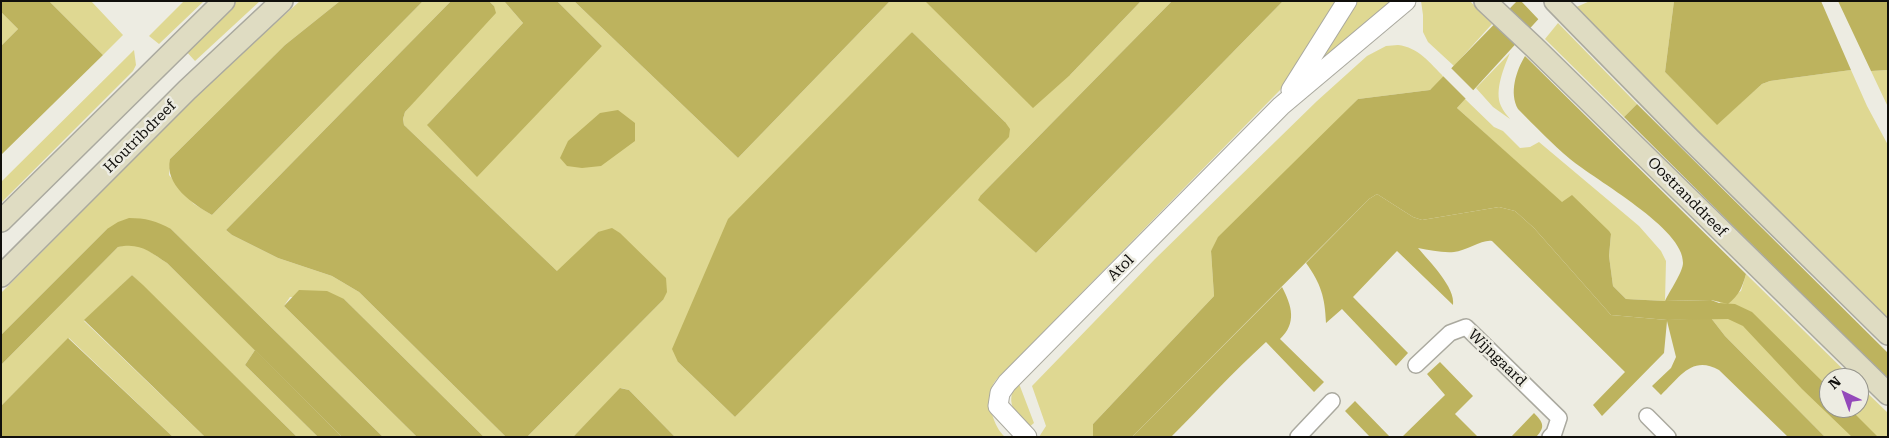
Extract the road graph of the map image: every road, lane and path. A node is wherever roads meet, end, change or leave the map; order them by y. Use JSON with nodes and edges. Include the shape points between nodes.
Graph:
{"nodes":[{"id":1,"x":224,"y":1,"type":"edge"},
{"id":2,"x":282,"y":1,"type":"edge"},
{"id":3,"x":1347,"y":1,"type":"edge"},
{"id":4,"x":1406,"y":1,"type":"edge"},
{"id":5,"x":1485,"y":1,"type":"edge"},
{"id":6,"x":1561,"y":7,"type":"edge"},
{"id":7,"x":1281,"y":106,"type":"junction"},
{"id":8,"x":1,"y":220,"type":"edge"},
{"id":9,"x":1,"y":276,"type":"edge"},
{"id":10,"x":1888,"y":334,"type":"edge"},
{"id":11,"x":1416,"y":365,"type":"dead end"},
{"id":12,"x":1888,"y":394,"type":"edge"},
{"id":13,"x":1332,"y":401,"type":"dead end"},
{"id":14,"x":1647,"y":416,"type":"dead end"},
{"id":15,"x":1027,"y":437,"type":"edge"},
{"id":16,"x":1298,"y":437,"type":"edge"},
{"id":17,"x":1550,"y":437,"type":"edge"},
{"id":18,"x":1668,"y":437,"type":"edge"}],
"edges":[{"from":1,"to":8,"type":"main road"},
{"from":2,"to":9,"type":"main road","name":"Houtribdreef","via":[[187,90]]},
{"from":3,"to":7,"type":"street","name":"Atol"},
{"from":4,"to":7,"type":"street","name":"Atol"},
{"from":5,"to":12,"type":"main road","name":"Oostranddreef"},
{"from":6,"to":10,"type":"main road"},
{"from":7,"to":15,"type":"street","name":"Atol","via":[[1000,393],[998,406]]},
{"from":11,"to":17,"type":"street","name":"Wijngaard","via":[[1450,333],[1466,327],[1559,418]]},
{"from":13,"to":16,"type":"street"},
{"from":14,"to":18,"type":"street"}]}
